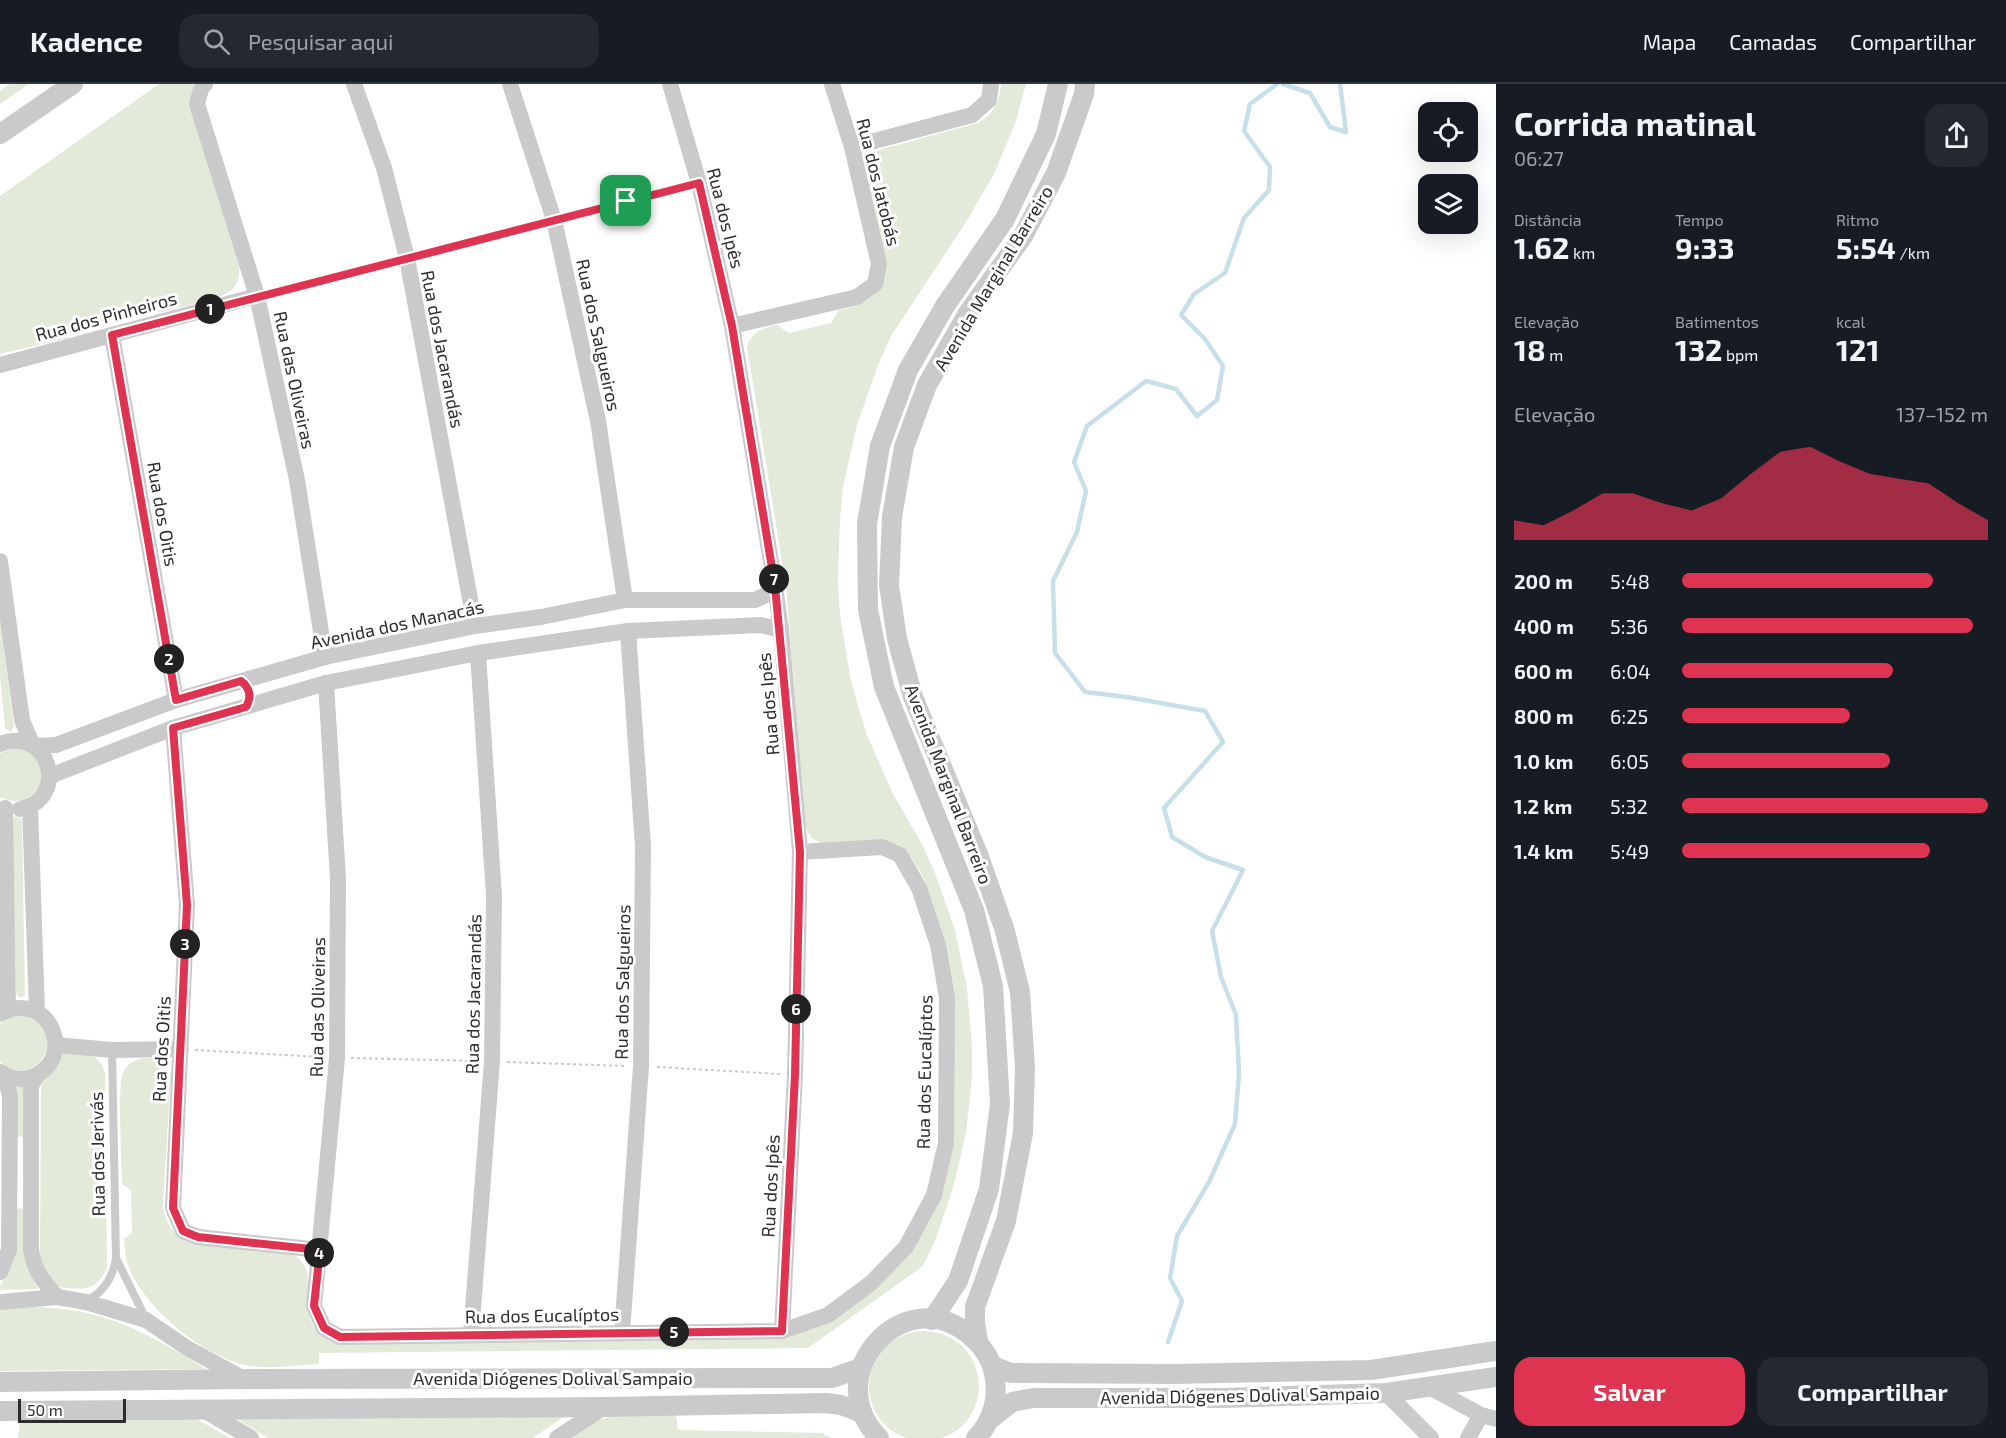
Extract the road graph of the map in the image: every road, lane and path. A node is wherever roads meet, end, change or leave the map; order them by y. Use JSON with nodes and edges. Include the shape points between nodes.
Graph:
{"nodes":[{"id":1,"x":74,"y":84,"type":"edge"},
{"id":2,"x":205,"y":84,"type":"edge"},
{"id":3,"x":354,"y":84,"type":"edge"},
{"id":4,"x":510,"y":84,"type":"edge"},
{"id":5,"x":670,"y":84,"type":"edge"},
{"id":6,"x":832,"y":84,"type":"edge"},
{"id":7,"x":991,"y":84,"type":"edge"},
{"id":8,"x":1058,"y":84,"type":"edge"},
{"id":9,"x":1085,"y":84,"type":"edge"},
{"id":10,"x":0,"y":134,"type":"edge"},
{"id":11,"x":852,"y":147,"type":"junction"},
{"id":12,"x":699,"y":183,"type":"junction"},
{"id":13,"x":554,"y":220,"type":"junction"},
{"id":14,"x":407,"y":258,"type":"junction"},
{"id":15,"x":257,"y":296,"type":"junction"},
{"id":16,"x":732,"y":326,"type":"junction"},
{"id":17,"x":112,"y":335,"type":"junction"},
{"id":18,"x":0,"y":365,"type":"edge"},
{"id":19,"x":0,"y":561,"type":"edge"},
{"id":20,"x":775,"y":586,"type":"junction"},
{"id":21,"x":626,"y":600,"type":"junction"},
{"id":22,"x":541,"y":617,"type":"junction"},
{"id":23,"x":475,"y":627,"type":"junction"},
{"id":24,"x":781,"y":630,"type":"junction"},
{"id":25,"x":628,"y":631,"type":"junction"},
{"id":26,"x":398,"y":643,"type":"junction"},
{"id":27,"x":547,"y":643,"type":"junction"},
{"id":28,"x":478,"y":653,"type":"junction"},
{"id":29,"x":325,"y":657,"type":"junction"},
{"id":30,"x":402,"y":669,"type":"junction"},
{"id":31,"x":241,"y":681,"type":"junction"},
{"id":32,"x":326,"y":683,"type":"junction"},
{"id":33,"x":176,"y":700,"type":"junction"},
{"id":34,"x":246,"y":707,"type":"junction"},
{"id":35,"x":173,"y":728,"type":"junction"},
{"id":36,"x":0,"y":744,"type":"edge"},
{"id":37,"x":33,"y":746,"type":"junction"},
{"id":38,"x":50,"y":776,"type":"junction"},
{"id":39,"x":3,"y":807,"type":"edge"},
{"id":40,"x":30,"y":807,"type":"junction"},
{"id":41,"x":800,"y":852,"type":"junction"},
{"id":42,"x":4,"y":1012,"type":"edge"},
{"id":43,"x":37,"y":1012,"type":"junction"},
{"id":44,"x":56,"y":1045,"type":"junction"},
{"id":45,"x":181,"y":1049,"type":"junction"},
{"id":46,"x":112,"y":1050,"type":"junction"},
{"id":47,"x":3,"y":1074,"type":"edge"},
{"id":48,"x":37,"y":1075,"type":"junction"},
{"id":49,"x":8,"y":1143,"type":"junction"},
{"id":50,"x":30,"y":1144,"type":"junction"},
{"id":51,"x":8,"y":1203,"type":"junction"},
{"id":52,"x":31,"y":1205,"type":"junction"},
{"id":53,"x":320,"y":1250,"type":"junction"},
{"id":54,"x":116,"y":1258,"type":"junction"},
{"id":55,"x":0,"y":1272,"type":"edge"},
{"id":56,"x":57,"y":1297,"type":"junction"},
{"id":57,"x":0,"y":1302,"type":"edge"},
{"id":58,"x":86,"y":1302,"type":"junction"},
{"id":59,"x":146,"y":1320,"type":"junction"},
{"id":60,"x":932,"y":1320,"type":"junction"},
{"id":61,"x":324,"y":1328,"type":"joint"},
{"id":62,"x":782,"y":1331,"type":"junction"},
{"id":63,"x":622,"y":1333,"type":"junction"},
{"id":64,"x":471,"y":1335,"type":"junction"},
{"id":65,"x":978,"y":1341,"type":"junction"},
{"id":66,"x":1496,"y":1351,"type":"edge"},
{"id":67,"x":993,"y":1366,"type":"junction"},
{"id":68,"x":861,"y":1368,"type":"junction"},
{"id":69,"x":1496,"y":1377,"type":"edge"},
{"id":70,"x":244,"y":1379,"type":"junction"},
{"id":71,"x":0,"y":1382,"type":"edge"},
{"id":72,"x":1431,"y":1388,"type":"junction"},
{"id":73,"x":1386,"y":1393,"type":"junction"},
{"id":74,"x":604,"y":1407,"type":"junction"},
{"id":75,"x":202,"y":1409,"type":"junction"},
{"id":76,"x":0,"y":1411,"type":"edge"},
{"id":77,"x":862,"y":1413,"type":"junction"},
{"id":78,"x":1488,"y":1417,"type":"edge"},
{"id":79,"x":990,"y":1420,"type":"junction"},
{"id":80,"x":251,"y":1438,"type":"edge"},
{"id":81,"x":557,"y":1438,"type":"edge"},
{"id":82,"x":879,"y":1438,"type":"edge"},
{"id":83,"x":976,"y":1438,"type":"edge"},
{"id":84,"x":1431,"y":1438,"type":"edge"},
{"id":85,"x":1468,"y":1438,"type":"edge"}],
"edges":[{"from":1,"to":10,"type":"street"},
{"from":2,"to":15,"type":"street","name":"Rua das Oliveiras","via":[[197,104]]},
{"from":3,"to":14,"type":"street","name":"Rua dos Jacarandás","via":[[384,168]]},
{"from":4,"to":13,"type":"street","name":"Rua dos Salgueiros"},
{"from":5,"to":12,"type":"street","name":"Rua dos Ipês"},
{"from":6,"to":11,"type":"street","name":"Rua dos Jatobás"},
{"from":7,"to":11,"type":"street","via":[[989,100],[972,116]]},
{"from":8,"to":60,"type":"street","name":"Avenida Marginal Barreiro","via":[[1046,134],[1005,219],[945,306],[908,370],[880,446],[867,524],[868,610],[884,687],[974,910],[993,986],[1000,1104],[989,1189],[958,1281]]},
{"from":9,"to":65,"type":"street","name":"Avenida Marginal Barreiro","via":[[1056,173],[1023,236],[968,313],[927,385],[904,447],[892,517],[889,585],[897,639],[913,697],[990,887],[1020,992],[1025,1068],[1023,1132],[1006,1221],[975,1307]]},
{"from":11,"to":16,"type":"street","name":"Rua dos Jatobás","via":[[879,264],[875,284],[857,297]]},
{"from":12,"to":13,"type":"path"},
{"from":12,"to":16,"type":"street","name":"Rua dos Ipês"},
{"from":13,"to":14,"type":"path"},
{"from":13,"to":21,"type":"street","name":"Rua dos Salgueiros","via":[[598,421]]},
{"from":14,"to":15,"type":"path"},
{"from":14,"to":23,"type":"street","name":"Rua dos Jacarandás"},
{"from":15,"to":17,"type":"street","name":"Rua dos Pinheiros"},
{"from":15,"to":29,"type":"street","name":"Rua das Oliveiras","via":[[297,480]]},
{"from":16,"to":20,"type":"street","name":"Rua dos Ipês"},
{"from":17,"to":18,"type":"street","name":"Rua dos Pinheiros"},
{"from":17,"to":33,"type":"street","name":"Rua dos Oitis"},
{"from":19,"to":37,"type":"street","via":[[22,720]]},
{"from":20,"to":21,"type":"street","name":"Avenida dos Manacás","via":[[754,600]]},
{"from":20,"to":24,"type":"street","name":"Rua dos Ipês"},
{"from":21,"to":22,"type":"street","name":"Avenida dos Manacás"},
{"from":22,"to":23,"type":"street","name":"Avenida dos Manacás"},
{"from":22,"to":27,"type":"street","via":[[549,630]]},
{"from":23,"to":26,"type":"street","name":"Avenida dos Manacás"},
{"from":24,"to":25,"type":"street","via":[[761,624]]},
{"from":24,"to":41,"type":"street","name":"Rua dos Ipês"},
{"from":25,"to":27,"type":"street"},
{"from":25,"to":63,"type":"street","name":"Rua dos Salgueiros","via":[[643,846],[641,1066]]},
{"from":26,"to":29,"type":"street","name":"Avenida dos Manacás"},
{"from":26,"to":30,"type":"street","via":[[396,657]]},
{"from":27,"to":28,"type":"street"},
{"from":28,"to":30,"type":"street"},
{"from":28,"to":64,"type":"street","name":"Rua dos Jacarandás","via":[[494,896],[492,1061]]},
{"from":29,"to":31,"type":"street","name":"Avenida dos Manacás"},
{"from":30,"to":32,"type":"street"},
{"from":31,"to":33,"type":"street","name":"Avenida dos Manacás"},
{"from":31,"to":34,"type":"street","via":[[250,693]]},
{"from":32,"to":34,"type":"street"},
{"from":32,"to":53,"type":"street","name":"Rua das Oliveiras","via":[[338,879],[337,1046]]},
{"from":33,"to":37,"type":"street","name":"Avenida dos Manacás","via":[[56,745]]},
{"from":34,"to":35,"type":"street"},
{"from":35,"to":38,"type":"street"},
{"from":35,"to":45,"type":"street","name":"Rua dos Oitis","via":[[187,905]]},
{"from":36,"to":37,"type":"street","name":"Avenida dos Manacás","via":[[16,740]]},
{"from":37,"to":38,"type":"street","via":[[42,754]]},
{"from":38,"to":40,"type":"street","via":[[44,794]]},
{"from":39,"to":40,"type":"street"},
{"from":39,"to":42,"type":"street"},
{"from":40,"to":43,"type":"street"},
{"from":41,"to":62,"type":"street","name":"Rua dos Ipês","via":[[795,1075]]},
{"from":41,"to":62,"type":"street","name":"Rua dos Eucalíptos","via":[[882,847],[900,855],[919,888],[938,945],[947,998],[945,1143],[934,1195],[906,1247],[871,1283],[828,1315]]},
{"from":42,"to":43,"type":"street","via":[[17,1007]]},
{"from":43,"to":44,"type":"street","via":[[51,1026]]},
{"from":44,"to":46,"type":"street"},
{"from":44,"to":48,"type":"street","via":[[53,1057]]},
{"from":45,"to":46,"type":"street"},
{"from":45,"to":53,"type":"street","name":"Rua dos Oitis","via":[[173,1208],[183,1231],[198,1237]]},
{"from":46,"to":54,"type":"lane","name":"Rua dos Jerivás"},
{"from":47,"to":48,"type":"street","via":[[16,1079]]},
{"from":47,"to":49,"type":"street","via":[[9,1096]]},
{"from":48,"to":50,"type":"street","via":[[31,1086]]},
{"from":49,"to":50,"type":"street"},
{"from":49,"to":51,"type":"street"},
{"from":50,"to":52,"type":"street"},
{"from":51,"to":52,"type":"street","via":[[21,1200]]},
{"from":51,"to":55,"type":"street","via":[[9,1250]]},
{"from":52,"to":56,"type":"street","via":[[33,1264]]},
{"from":53,"to":61,"type":"street","name":"Rua das Oliveiras","via":[[314,1306]]},
{"from":54,"to":58,"type":"lane","name":"Rua dos Jerivás","via":[[109,1282]]},
{"from":54,"to":59,"type":"lane","name":"Rua dos Jerivás"},
{"from":56,"to":57,"type":"street","name":"Avenida Diógenes Dolival Sampaio"},
{"from":56,"to":58,"type":"street","name":"Avenida Diógenes Dolival Sampaio"},
{"from":58,"to":59,"type":"street","name":"Avenida Diógenes Dolival Sampaio"},
{"from":59,"to":70,"type":"street","name":"Avenida Diógenes Dolival Sampaio"},
{"from":60,"to":65,"type":"street","via":[[961,1328]]},
{"from":60,"to":68,"type":"street","via":[[901,1324],[884,1334],[870,1349]]},
{"from":61,"to":64,"type":"street","name":"Rua dos Eucalíptos","via":[[340,1337]]},
{"from":62,"to":63,"type":"street","name":"Rua dos Eucalíptos"},
{"from":63,"to":64,"type":"street","name":"Rua dos Eucalíptos"},
{"from":65,"to":67,"type":"street"},
{"from":66,"to":67,"type":"street","name":"Avenida Diógenes Dolival Sampaio","via":[[1371,1370],[1011,1373]]},
{"from":67,"to":79,"type":"street","via":[[996,1393]]},
{"from":68,"to":70,"type":"street","name":"Avenida Diógenes Dolival Sampaio","via":[[832,1378]]},
{"from":68,"to":77,"type":"street","via":[[858,1390]]},
{"from":69,"to":72,"type":"street","name":"Avenida Diógenes Dolival Sampaio"},
{"from":70,"to":71,"type":"street","name":"Avenida Diógenes Dolival Sampaio"},
{"from":72,"to":73,"type":"street","name":"Avenida Diógenes Dolival Sampaio"},
{"from":72,"to":78,"type":"street"},
{"from":73,"to":79,"type":"street","name":"Avenida Diógenes Dolival Sampaio","via":[[1033,1398],[1012,1402]]},
{"from":73,"to":84,"type":"street"},
{"from":74,"to":75,"type":"street","name":"Avenida Diógenes Dolival Sampaio"},
{"from":74,"to":77,"type":"street","name":"Avenida Diógenes Dolival Sampaio","via":[[826,1403]]},
{"from":74,"to":81,"type":"street","name":"Avenida Diógenes Dolival Sampaio"},
{"from":75,"to":76,"type":"street","name":"Avenida Diógenes Dolival Sampaio"},
{"from":75,"to":80,"type":"street"},
{"from":77,"to":82,"type":"street"},
{"from":78,"to":85,"type":"street"},
{"from":79,"to":83,"type":"street"}]}
